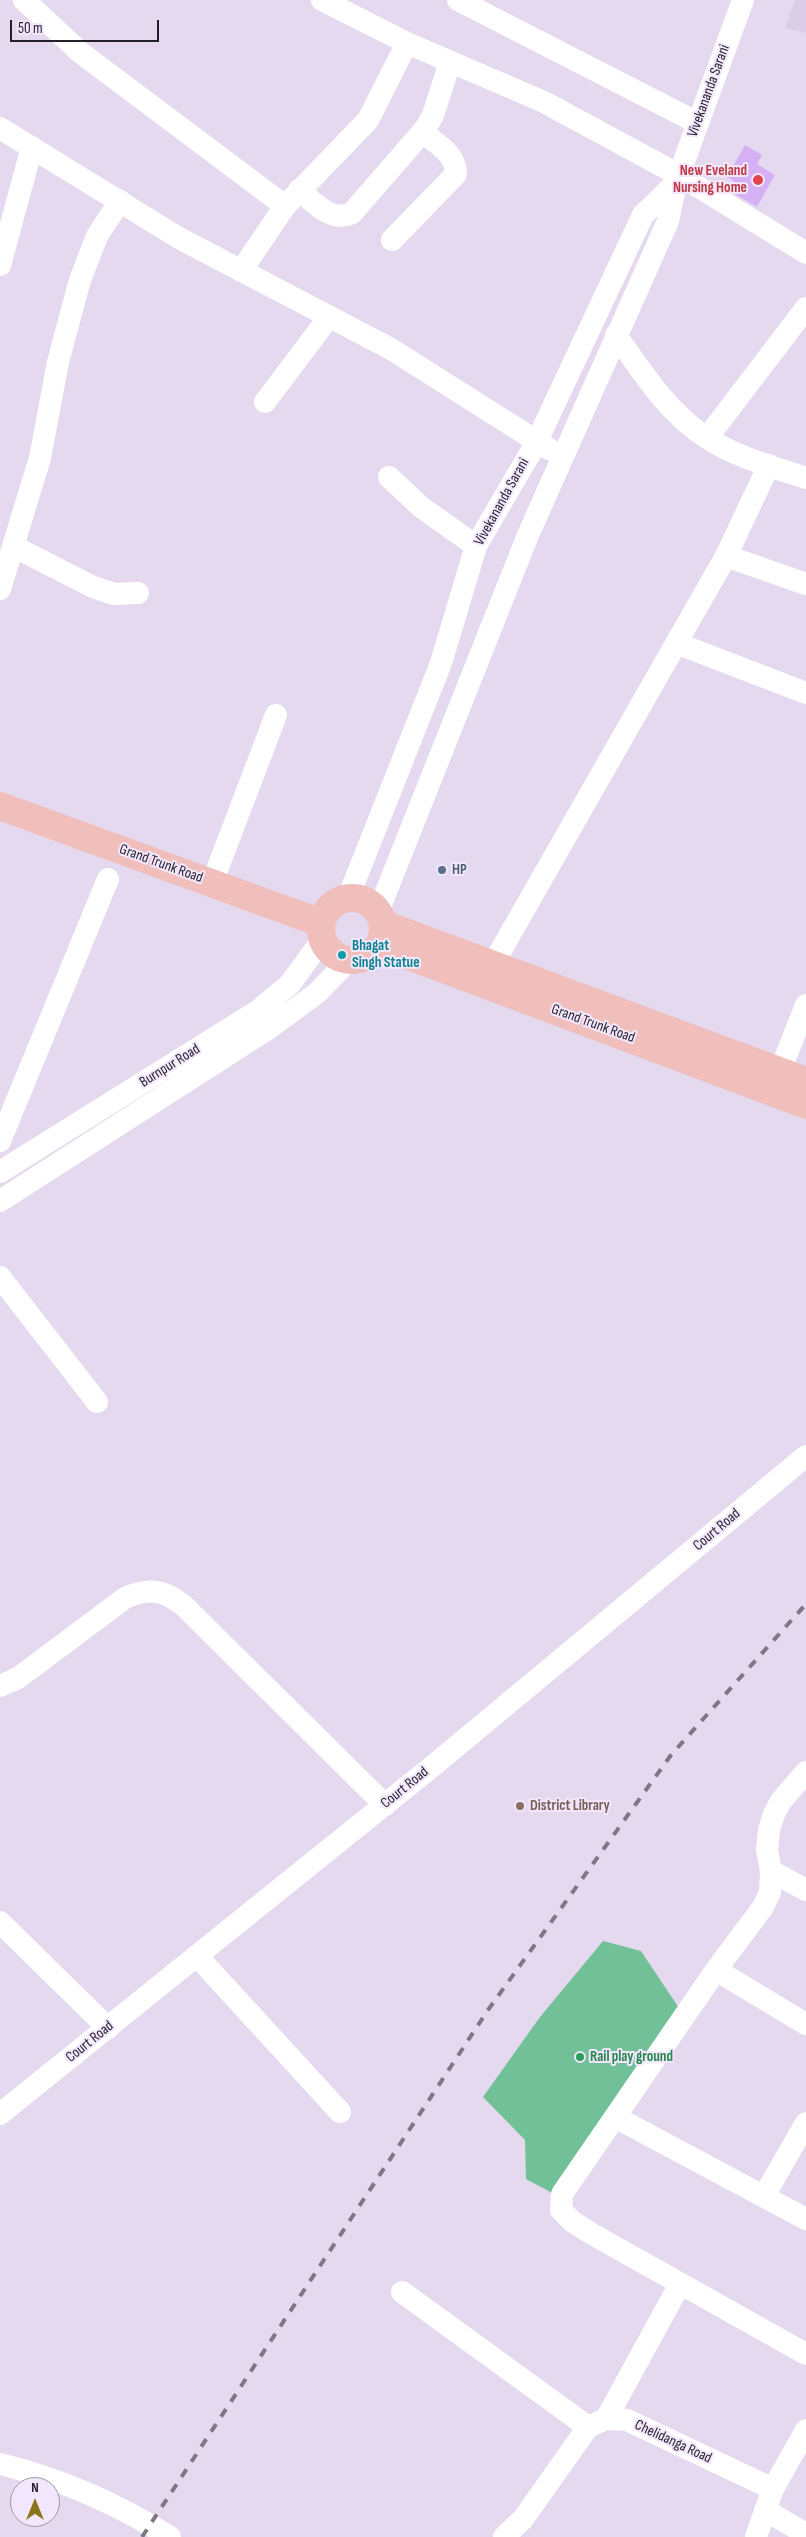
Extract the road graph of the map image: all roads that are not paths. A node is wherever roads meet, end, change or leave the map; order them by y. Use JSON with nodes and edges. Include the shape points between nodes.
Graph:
{"nodes":[{"id":1,"x":24,"y":0,"type":"edge"},
{"id":2,"x":322,"y":0,"type":"edge"},
{"id":3,"x":458,"y":0,"type":"edge"},
{"id":4,"x":743,"y":0,"type":"edge"},
{"id":5,"x":407,"y":43,"type":"junction"},
{"id":6,"x":450,"y":62,"type":"junction"},
{"id":7,"x":698,"y":123,"type":"junction"},
{"id":8,"x":0,"y":128,"type":"edge"},
{"id":9,"x":422,"y":132,"type":"junction"},
{"id":10,"x":32,"y":147,"type":"junction"},
{"id":11,"x":678,"y":179,"type":"junction"},
{"id":12,"x":292,"y":198,"type":"junction"},
{"id":13,"x":120,"y":201,"type":"junction"},
{"id":14,"x":392,"y":240,"type":"dead end"},
{"id":15,"x":806,"y":253,"type":"edge"},
{"id":16,"x":0,"y":265,"type":"edge"},
{"id":17,"x":241,"y":271,"type":"junction"},
{"id":18,"x":806,"y":308,"type":"edge"},
{"id":19,"x":329,"y":317,"type":"junction"},
{"id":20,"x":616,"y":335,"type":"junction"},
{"id":21,"x":266,"y":402,"type":"dead end"},
{"id":22,"x":707,"y":438,"type":"junction"},
{"id":23,"x":536,"y":443,"type":"junction"},
{"id":24,"x":563,"y":457,"type":"junction"},
{"id":25,"x":769,"y":465,"type":"junction"},
{"id":26,"x":389,"y":476,"type":"dead end"},
{"id":27,"x":806,"y":478,"type":"edge"},
{"id":28,"x":13,"y":546,"type":"junction"},
{"id":29,"x":476,"y":546,"type":"junction"},
{"id":30,"x":726,"y":556,"type":"junction"},
{"id":31,"x":806,"y":584,"type":"edge"},
{"id":32,"x":0,"y":590,"type":"edge"},
{"id":33,"x":138,"y":593,"type":"dead end"},
{"id":34,"x":676,"y":643,"type":"junction"},
{"id":35,"x":806,"y":693,"type":"edge"},
{"id":36,"x":276,"y":715,"type":"dead end"},
{"id":37,"x":0,"y":806,"type":"edge"},
{"id":38,"x":108,"y":879,"type":"dead end"},
{"id":39,"x":212,"y":883,"type":"junction"},
{"id":40,"x":348,"y":898,"type":"junction"},
{"id":41,"x":380,"y":927,"type":"junction"},
{"id":42,"x":322,"y":931,"type":"junction"},
{"id":43,"x":349,"y":960,"type":"junction"},
{"id":44,"x":493,"y":964,"type":"junction"},
{"id":45,"x":806,"y":1006,"type":"edge"},
{"id":46,"x":780,"y":1071,"type":"junction"},
{"id":47,"x":806,"y":1081,"type":"edge"},
{"id":48,"x":806,"y":1105,"type":"edge"},
{"id":49,"x":3,"y":1126,"type":"edge"},
{"id":50,"x":0,"y":1172,"type":"edge"},
{"id":51,"x":0,"y":1201,"type":"edge"},
{"id":52,"x":0,"y":1277,"type":"edge"},
{"id":53,"x":97,"y":1402,"type":"dead end"},
{"id":54,"x":806,"y":1456,"type":"edge"},
{"id":55,"x":0,"y":1686,"type":"edge"},
{"id":56,"x":806,"y":1772,"type":"edge"},
{"id":57,"x":385,"y":1805,"type":"junction"},
{"id":58,"x":771,"y":1871,"type":"junction"},
{"id":59,"x":806,"y":1890,"type":"edge"},
{"id":60,"x":0,"y":1922,"type":"edge"},
{"id":61,"x":197,"y":1956,"type":"junction"},
{"id":62,"x":716,"y":1970,"type":"junction"},
{"id":63,"x":806,"y":2024,"type":"edge"},
{"id":64,"x":108,"y":2028,"type":"junction"},
{"id":65,"x":340,"y":2112,"type":"dead end"},
{"id":66,"x":0,"y":2114,"type":"edge"},
{"id":67,"x":615,"y":2117,"type":"junction"},
{"id":68,"x":806,"y":2123,"type":"edge"},
{"id":69,"x":764,"y":2196,"type":"junction"},
{"id":70,"x":806,"y":2219,"type":"edge"},
{"id":71,"x":680,"y":2284,"type":"junction"},
{"id":72,"x":402,"y":2292,"type":"dead end"},
{"id":73,"x":806,"y":2354,"type":"edge"},
{"id":74,"x":597,"y":2423,"type":"junction"},
{"id":75,"x":806,"y":2430,"type":"edge"},
{"id":76,"x":798,"y":2463,"type":"edge"},
{"id":77,"x":0,"y":2464,"type":"edge"},
{"id":78,"x":773,"y":2489,"type":"junction"},
{"id":79,"x":766,"y":2510,"type":"junction"},
{"id":80,"x":806,"y":2534,"type":"edge"},
{"id":81,"x":170,"y":2537,"type":"edge"},
{"id":82,"x":504,"y":2537,"type":"edge"},
{"id":83,"x":756,"y":2537,"type":"edge"}],
"edges":[{"from":1,"to":12,"type":"street","via":[[81,53]]},
{"from":2,"to":5,"type":"street"},
{"from":3,"to":7,"type":"street"},
{"from":4,"to":7,"type":"street","name":"Vivekananda Sarani"},
{"from":5,"to":6,"type":"street"},
{"from":5,"to":12,"type":"street","via":[[368,120]]},
{"from":6,"to":9,"type":"street","via":[[433,115]]},
{"from":6,"to":11,"type":"street","via":[[544,102]]},
{"from":7,"to":11,"type":"street","name":"Vivekananda Sarani"},
{"from":8,"to":10,"type":"street"},
{"from":9,"to":12,"type":"street","via":[[352,213],[343,217],[330,215]]},
{"from":9,"to":14,"type":"street","via":[[452,156],[456,174]]},
{"from":10,"to":13,"type":"street"},
{"from":10,"to":16,"type":"street"},
{"from":11,"to":15,"type":"street"},
{"from":11,"to":20,"type":"street","name":"Vivekananda Sarani","via":[[668,221]]},
{"from":11,"to":23,"type":"street","name":"Vivekananda Sarani","via":[[643,215]]},
{"from":12,"to":17,"type":"street"},
{"from":13,"to":17,"type":"street"},
{"from":13,"to":28,"type":"street","via":[[97,236],[80,280],[58,362],[40,458]]},
{"from":17,"to":19,"type":"street"},
{"from":18,"to":22,"type":"street"},
{"from":19,"to":21,"type":"street"},
{"from":19,"to":23,"type":"street","via":[[424,369]]},
{"from":20,"to":22,"type":"street","via":[[671,407]]},
{"from":20,"to":24,"type":"street","name":"Vivekananda Sarani"},
{"from":22,"to":25,"type":"street"},
{"from":23,"to":24,"type":"street"},
{"from":23,"to":29,"type":"street","name":"Vivekananda Sarani"},
{"from":24,"to":41,"type":"street","name":"Vivekananda Sarani","via":[[525,545]]},
{"from":25,"to":27,"type":"street"},
{"from":25,"to":30,"type":"street"},
{"from":26,"to":29,"type":"street","via":[[421,507]]},
{"from":28,"to":32,"type":"street"},
{"from":28,"to":33,"type":"street","via":[[93,587],[114,594]]},
{"from":29,"to":40,"type":"street","name":"Vivekananda Sarani","via":[[441,663]]},
{"from":30,"to":31,"type":"street"},
{"from":30,"to":34,"type":"street"},
{"from":34,"to":35,"type":"street"},
{"from":34,"to":44,"type":"street"},
{"from":36,"to":39,"type":"street"},
{"from":37,"to":39,"type":"main road","name":"Grand Trunk Road"},
{"from":38,"to":49,"type":"street"},
{"from":39,"to":42,"type":"main road","name":"Grand Trunk Road"},
{"from":40,"to":41,"type":"main road","name":"Grand Trunk Road","via":[[365,901]]},
{"from":40,"to":42,"type":"main road","via":[[331,906]]},
{"from":41,"to":43,"type":"main road","via":[[371,954]]},
{"from":41,"to":44,"type":"main road","name":"Grand Trunk Road"},
{"from":41,"to":48,"type":"main road","name":"Grand Trunk Road"},
{"from":42,"to":43,"type":"main road","name":"Grand Trunk Road","via":[[332,954]]},
{"from":42,"to":50,"type":"street","name":"Burnpur Road","via":[[290,984],[259,1010]]},
{"from":43,"to":51,"type":"street","via":[[317,993],[271,1027]]},
{"from":44,"to":46,"type":"main road","name":"Grand Trunk Road"},
{"from":45,"to":46,"type":"street"},
{"from":46,"to":47,"type":"main road","name":"Grand Trunk Road"},
{"from":52,"to":53,"type":"street"},
{"from":54,"to":57,"type":"street","name":"Court Road"},
{"from":55,"to":57,"type":"street","via":[[18,1678],[125,1598],[142,1591],[159,1591],[183,1605]]},
{"from":56,"to":58,"type":"street","via":[[774,1814],[767,1850]]},
{"from":57,"to":61,"type":"street","name":"Court Road"},
{"from":58,"to":59,"type":"street"},
{"from":58,"to":62,"type":"street","via":[[770,1892],[763,1907]]},
{"from":60,"to":64,"type":"street"},
{"from":61,"to":64,"type":"street","name":"Court Road"},
{"from":61,"to":65,"type":"street"},
{"from":62,"to":63,"type":"street"},
{"from":62,"to":67,"type":"street"},
{"from":64,"to":66,"type":"street","name":"Court Road"},
{"from":67,"to":69,"type":"street"},
{"from":67,"to":71,"type":"street","via":[[562,2194],[561,2210],[592,2234]]},
{"from":68,"to":69,"type":"street"},
{"from":69,"to":70,"type":"street"},
{"from":71,"to":73,"type":"street"},
{"from":71,"to":74,"type":"street"},
{"from":72,"to":74,"type":"street"},
{"from":74,"to":78,"type":"street","name":"Chelidanga Road","via":[[627,2420]]},
{"from":74,"to":82,"type":"street","via":[[523,2519]]},
{"from":75,"to":76,"type":"street"},
{"from":76,"to":78,"type":"street"},
{"from":77,"to":81,"type":"street","via":[[89,2492]]},
{"from":78,"to":79,"type":"street"},
{"from":79,"to":80,"type":"street"},
{"from":79,"to":83,"type":"street"}]}
